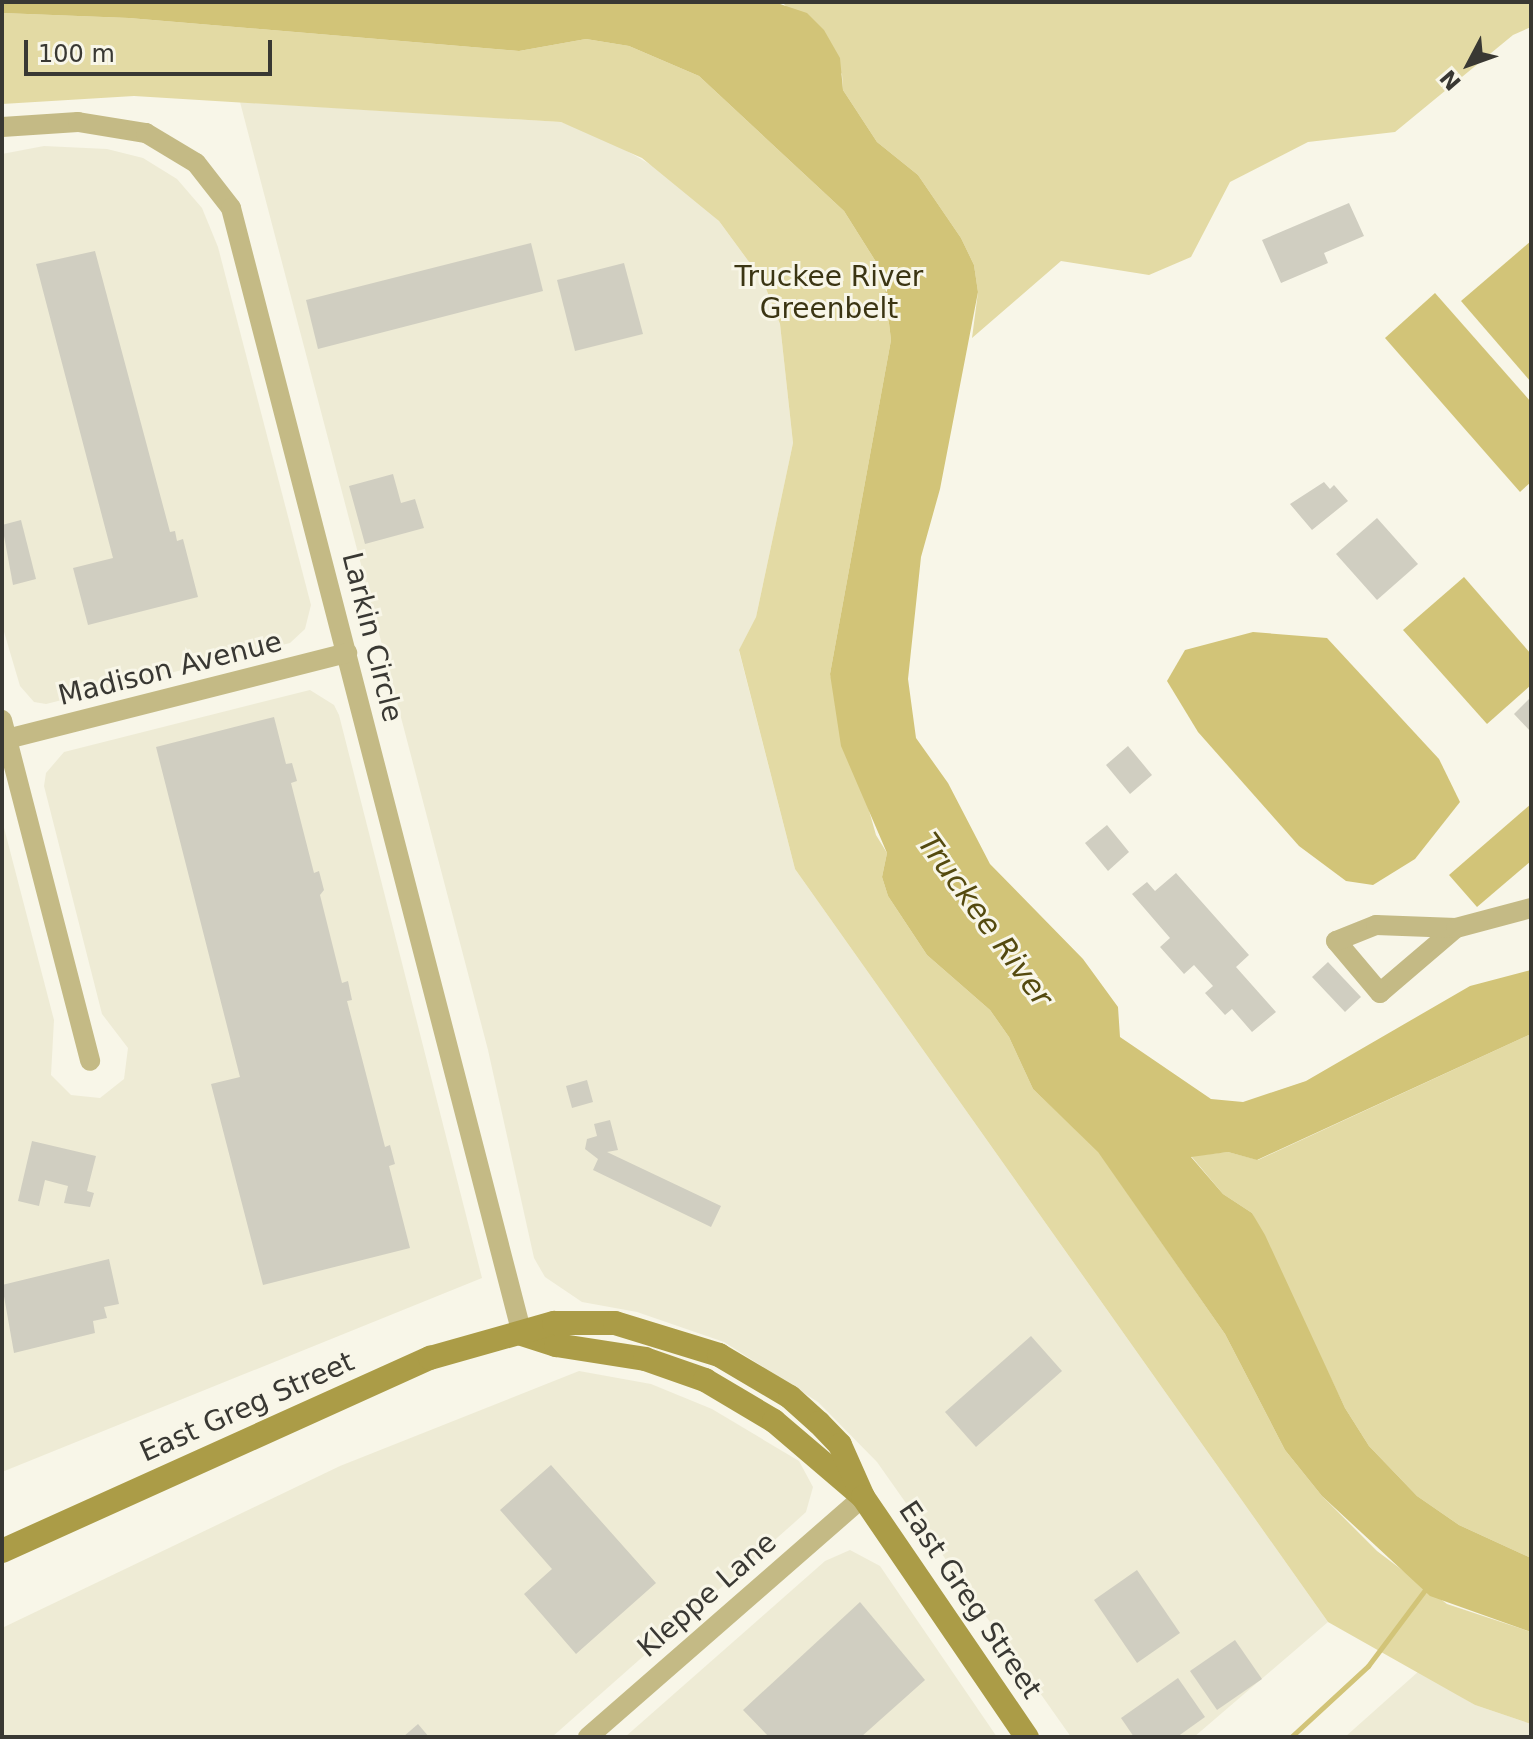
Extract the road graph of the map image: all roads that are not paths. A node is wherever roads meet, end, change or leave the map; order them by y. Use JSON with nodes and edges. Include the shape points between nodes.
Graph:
{"nodes":[{"id":1,"x":2,"y":127,"type":"edge"},
{"id":2,"x":347,"y":653,"type":"junction"},
{"id":3,"x":4,"y":730,"type":"edge"},
{"id":4,"x":1531,"y":908,"type":"edge"},
{"id":5,"x":1456,"y":928,"type":"junction"},
{"id":6,"x":90,"y":1061,"type":"dead end"},
{"id":7,"x":522,"y":1334,"type":"junction"},
{"id":8,"x":863,"y":1497,"type":"junction"},
{"id":9,"x":2,"y":1551,"type":"edge"},
{"id":10,"x":588,"y":1737,"type":"edge"},
{"id":11,"x":1027,"y":1737,"type":"edge"}],
"edges":[{"from":1,"to":2,"type":"street","name":"Larkin Circle","via":[[78,122],[146,133],[196,163],[231,208]]},
{"from":2,"to":3,"type":"street","name":"Madison Avenue"},
{"from":2,"to":7,"type":"street","name":"Larkin Circle"},
{"from":3,"to":6,"type":"street"},
{"from":4,"to":5,"type":"street"},
{"from":5,"to":5,"type":"street","via":[[1380,993],[1336,941],[1376,925]]},
{"from":7,"to":8,"type":"main road","name":"East Greg Street","via":[[556,1345],[645,1359],[705,1380],[774,1421]]},
{"from":7,"to":9,"type":"main road","name":"East Greg Street","via":[[416,1363]]},
{"from":8,"to":10,"type":"street","name":"Kleppe Lane"},
{"from":8,"to":11,"type":"main road","name":"East Greg Street"}]}
